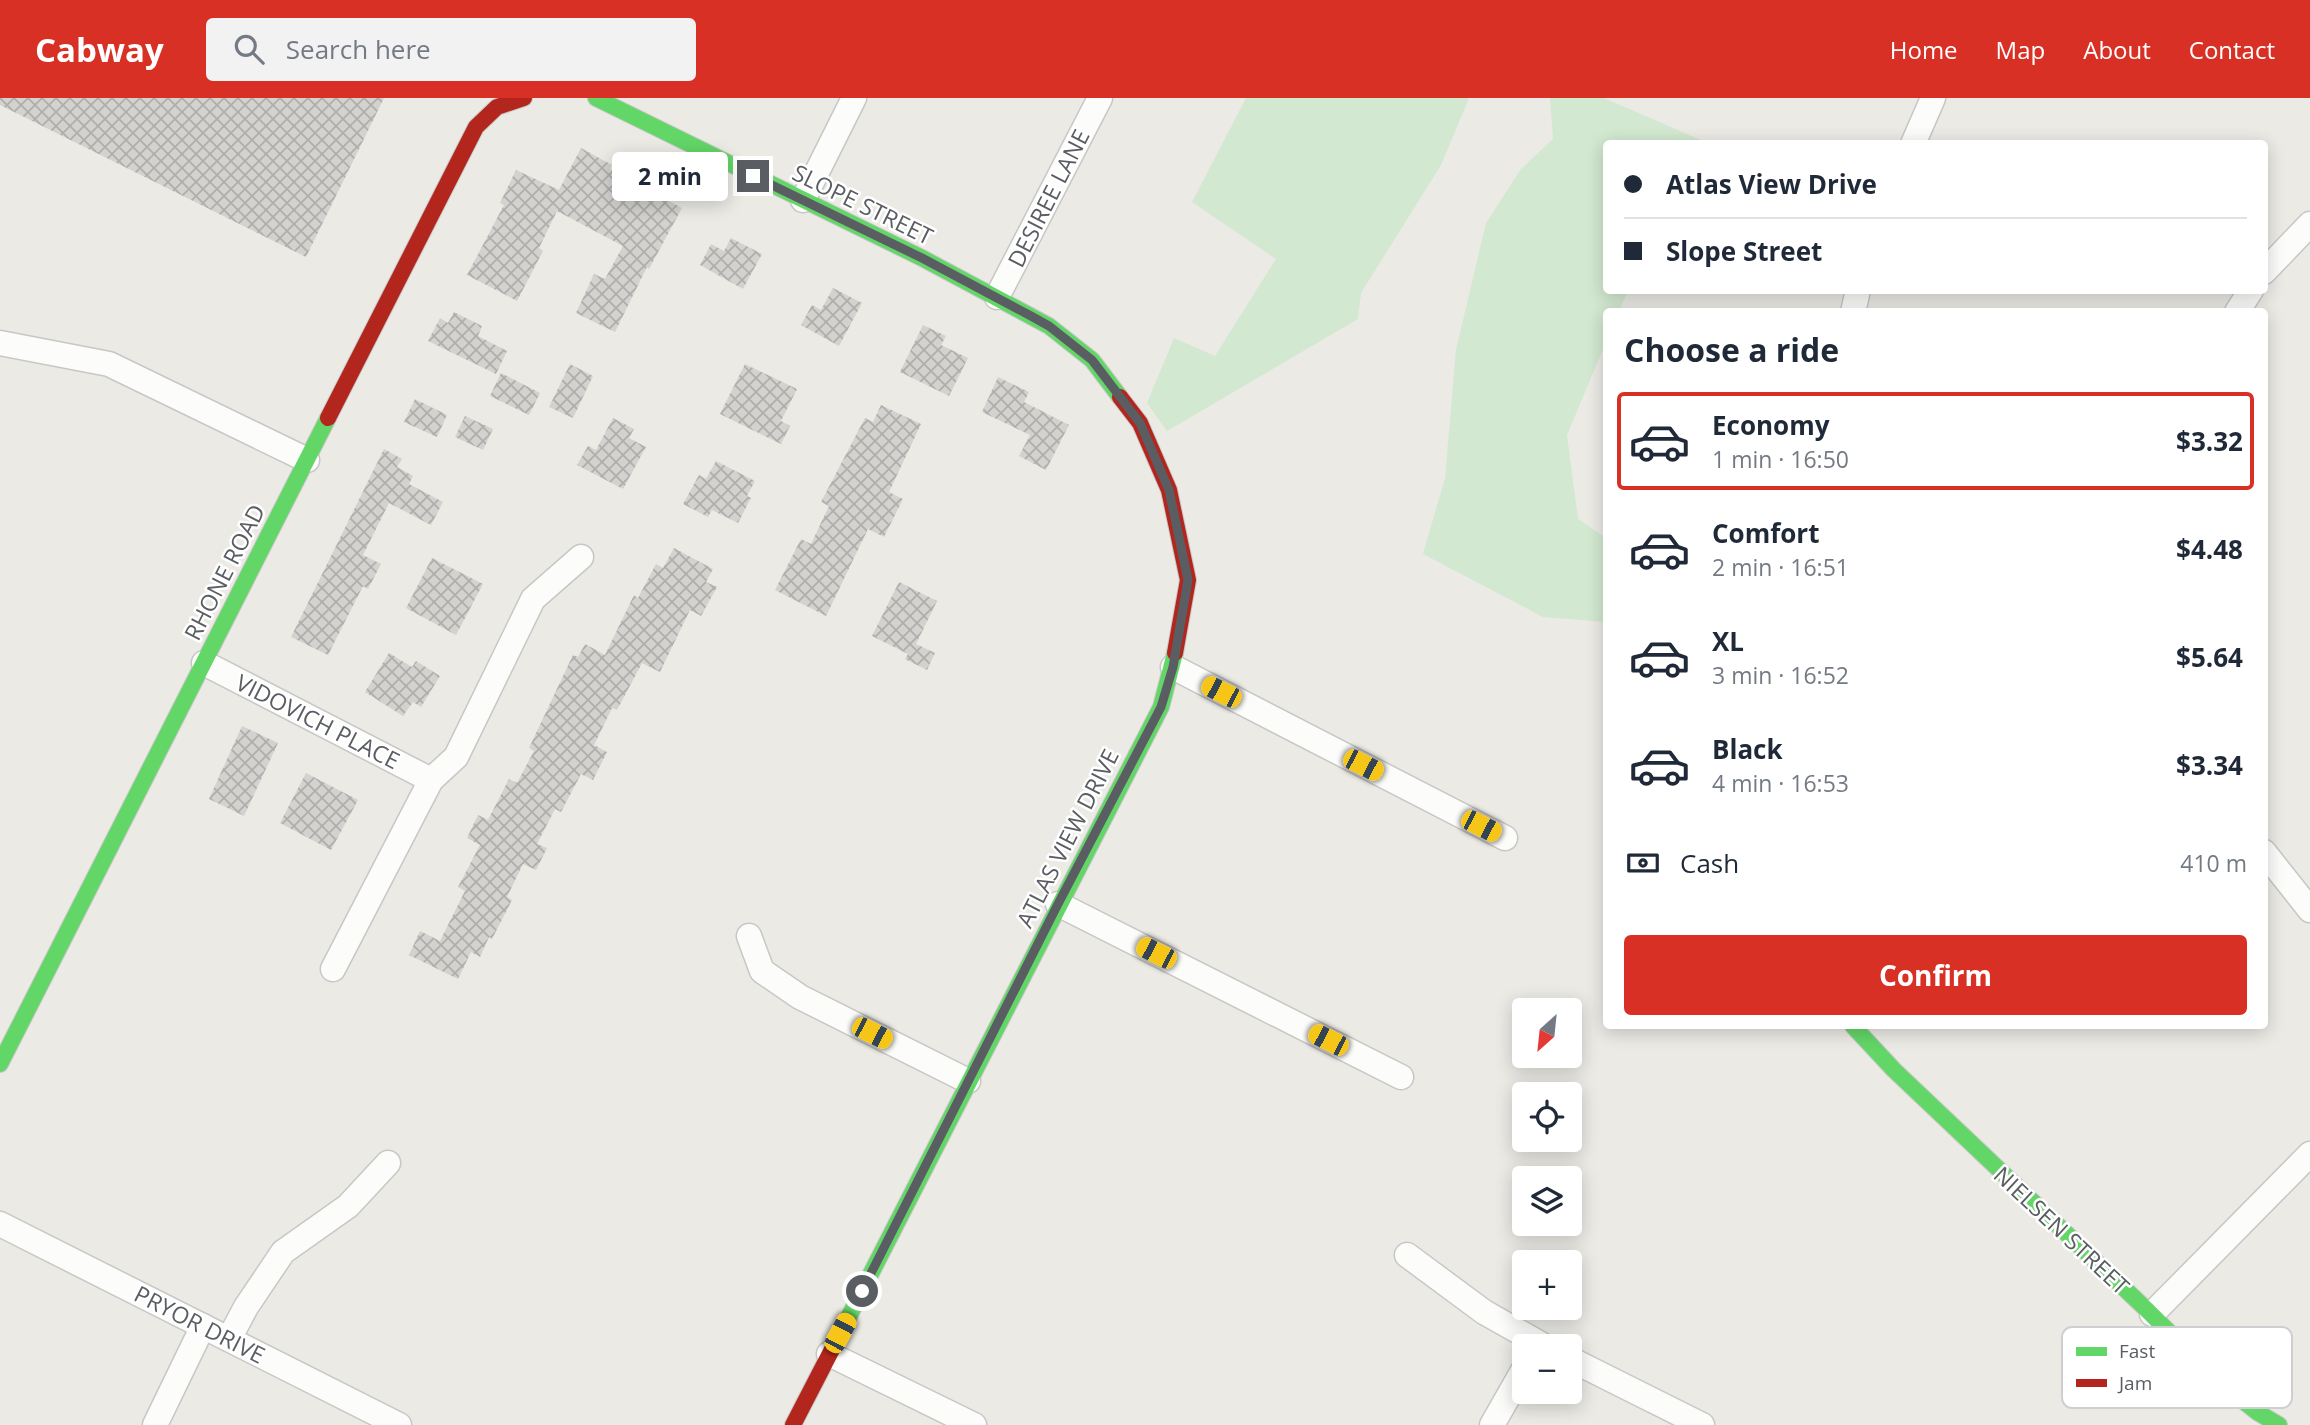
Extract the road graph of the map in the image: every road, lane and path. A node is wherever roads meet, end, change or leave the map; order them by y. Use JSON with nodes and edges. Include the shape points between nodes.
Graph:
{"nodes":[{"id":1,"x":524,"y":98,"type":"edge"},
{"id":2,"x":596,"y":98,"type":"edge"},
{"id":3,"x":855,"y":98,"type":"edge"},
{"id":4,"x":1100,"y":98,"type":"edge"},
{"id":5,"x":1933,"y":98,"type":"edge"},
{"id":6,"x":1915,"y":140,"type":"edge"},
{"id":7,"x":803,"y":200,"type":"junction"},
{"id":8,"x":2310,"y":224,"type":"edge"},
{"id":9,"x":2268,"y":268,"type":"edge"},
{"id":10,"x":996,"y":297,"type":"junction"},
{"id":11,"x":0,"y":343,"type":"edge"},
{"id":12,"x":307,"y":460,"type":"junction"},
{"id":13,"x":582,"y":557,"type":"dead end"},
{"id":14,"x":204,"y":663,"type":"junction"},
{"id":15,"x":1173,"y":667,"type":"junction"},
{"id":16,"x":431,"y":780,"type":"junction"},
{"id":17,"x":1505,"y":838,"type":"dead end"},
{"id":18,"x":2268,"y":857,"type":"edge"},
{"id":19,"x":1058,"y":904,"type":"junction"},
{"id":20,"x":2310,"y":910,"type":"edge"},
{"id":21,"x":749,"y":936,"type":"dead end"},
{"id":22,"x":333,"y":969,"type":"dead end"},
{"id":23,"x":1856,"y":1029,"type":"edge"},
{"id":24,"x":0,"y":1064,"type":"edge"},
{"id":25,"x":1401,"y":1077,"type":"dead end"},
{"id":26,"x":968,"y":1081,"type":"junction"},
{"id":27,"x":2310,"y":1154,"type":"edge"},
{"id":28,"x":387,"y":1163,"type":"dead end"},
{"id":29,"x":0,"y":1224,"type":"edge"},
{"id":30,"x":1408,"y":1255,"type":"dead end"},
{"id":31,"x":2152,"y":1314,"type":"junction"},
{"id":32,"x":202,"y":1326,"type":"junction"},
{"id":33,"x":2165,"y":1327,"type":"edge"},
{"id":34,"x":1521,"y":1334,"type":"edge"},
{"id":35,"x":229,"y":1339,"type":"junction"},
{"id":36,"x":829,"y":1354,"type":"junction"},
{"id":37,"x":1582,"y":1365,"type":"edge"},
{"id":38,"x":1512,"y":1390,"type":"edge"},
{"id":39,"x":2249,"y":1408,"type":"edge"},
{"id":40,"x":155,"y":1425,"type":"edge"},
{"id":41,"x":399,"y":1425,"type":"edge"},
{"id":42,"x":793,"y":1425,"type":"edge"},
{"id":43,"x":974,"y":1425,"type":"edge"},
{"id":44,"x":1492,"y":1425,"type":"edge"},
{"id":45,"x":1702,"y":1425,"type":"edge"},
{"id":46,"x":2279,"y":1425,"type":"edge"}],
"edges":[{"from":1,"to":12,"type":"street","name":"RHONE ROAD","via":[[497,107],[476,127]]},
{"from":2,"to":7,"type":"street","name":"SLOPE STREET"},
{"from":3,"to":7,"type":"street"},
{"from":4,"to":10,"type":"street","name":"DESIREE LANE"},
{"from":5,"to":6,"type":"street"},
{"from":7,"to":10,"type":"street","name":"SLOPE STREET"},
{"from":8,"to":9,"type":"street"},
{"from":10,"to":15,"type":"street","name":"ATLAS VIEW DRIVE","via":[[1049,326],[1092,360],[1140,423],[1169,490],[1188,580]]},
{"from":11,"to":12,"type":"street","via":[[109,363]]},
{"from":12,"to":14,"type":"street","name":"RHONE ROAD"},
{"from":13,"to":16,"type":"street","via":[[533,599],[456,757]]},
{"from":14,"to":16,"type":"street","name":"VIDOVICH PLACE"},
{"from":14,"to":24,"type":"street","name":"RHONE ROAD"},
{"from":15,"to":17,"type":"street"},
{"from":15,"to":19,"type":"street","name":"ATLAS VIEW DRIVE","via":[[1161,707]]},
{"from":16,"to":22,"type":"street"},
{"from":18,"to":20,"type":"street"},
{"from":19,"to":25,"type":"street"},
{"from":19,"to":26,"type":"street","name":"ATLAS VIEW DRIVE"},
{"from":21,"to":26,"type":"street","via":[[762,971],[800,997]]},
{"from":23,"to":31,"type":"street","name":"NIELSEN STREET"},
{"from":26,"to":36,"type":"street","name":"ATLAS VIEW DRIVE"},
{"from":27,"to":31,"type":"street"},
{"from":28,"to":35,"type":"street","via":[[348,1206],[283,1252]]},
{"from":29,"to":32,"type":"street","name":"PRYOR DRIVE"},
{"from":30,"to":34,"type":"street"},
{"from":31,"to":33,"type":"street","name":"NIELSEN STREET"},
{"from":32,"to":35,"type":"street","name":"PRYOR DRIVE"},
{"from":32,"to":40,"type":"street"},
{"from":35,"to":41,"type":"street","name":"PRYOR DRIVE"},
{"from":36,"to":42,"type":"street","name":"ATLAS VIEW DRIVE"},
{"from":36,"to":43,"type":"street"},
{"from":37,"to":45,"type":"street"},
{"from":38,"to":44,"type":"street"},
{"from":39,"to":46,"type":"street","name":"NIELSEN STREET"}]}
